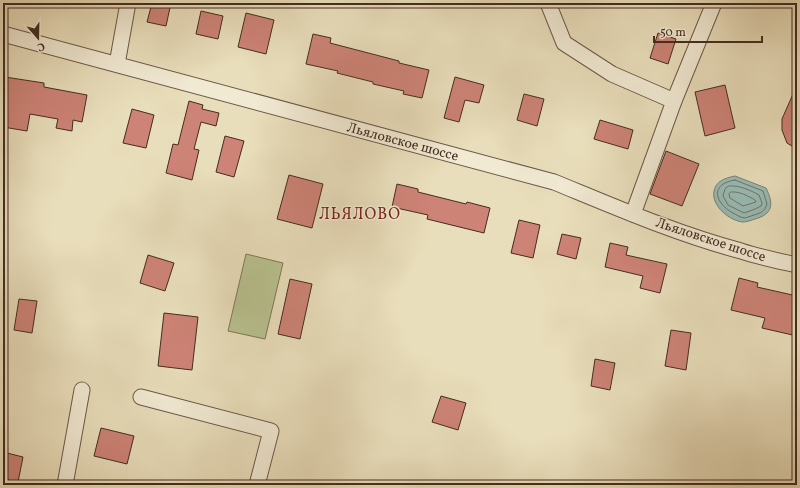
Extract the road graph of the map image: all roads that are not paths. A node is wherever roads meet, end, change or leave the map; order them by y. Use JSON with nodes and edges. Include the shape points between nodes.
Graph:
{"nodes":[{"id":1,"x":128,"y":3,"type":"edge"},
{"id":2,"x":548,"y":3,"type":"edge"},
{"id":3,"x":714,"y":3,"type":"edge"},
{"id":4,"x":3,"y":34,"type":"edge"},
{"id":5,"x":117,"y":64,"type":"junction"},
{"id":6,"x":674,"y":101,"type":"junction"},
{"id":7,"x":633,"y":214,"type":"junction"},
{"id":8,"x":797,"y":256,"type":"edge"},
{"id":9,"x":781,"y":261,"type":"junction"},
{"id":10,"x":797,"y":265,"type":"edge"},
{"id":11,"x":82,"y":390,"type":"dead end"},
{"id":12,"x":141,"y":397,"type":"dead end"},
{"id":13,"x":64,"y":485,"type":"edge"},
{"id":14,"x":257,"y":485,"type":"edge"}],
"edges":[{"from":1,"to":5,"type":"street"},
{"from":2,"to":6,"type":"street","via":[[564,43],[612,74]]},
{"from":3,"to":6,"type":"street"},
{"from":4,"to":5,"type":"street","name":"Льяловское шоссе"},
{"from":5,"to":7,"type":"street","name":"Льяловское шоссе","via":[[554,182]]},
{"from":6,"to":7,"type":"street"},
{"from":7,"to":9,"type":"street","name":"Льяловское шоссе","via":[[740,251]]},
{"from":8,"to":9,"type":"street"},
{"from":9,"to":10,"type":"street","name":"Льяловское шоссе"},
{"from":11,"to":13,"type":"street"},
{"from":12,"to":14,"type":"street","via":[[271,431]]}]}
